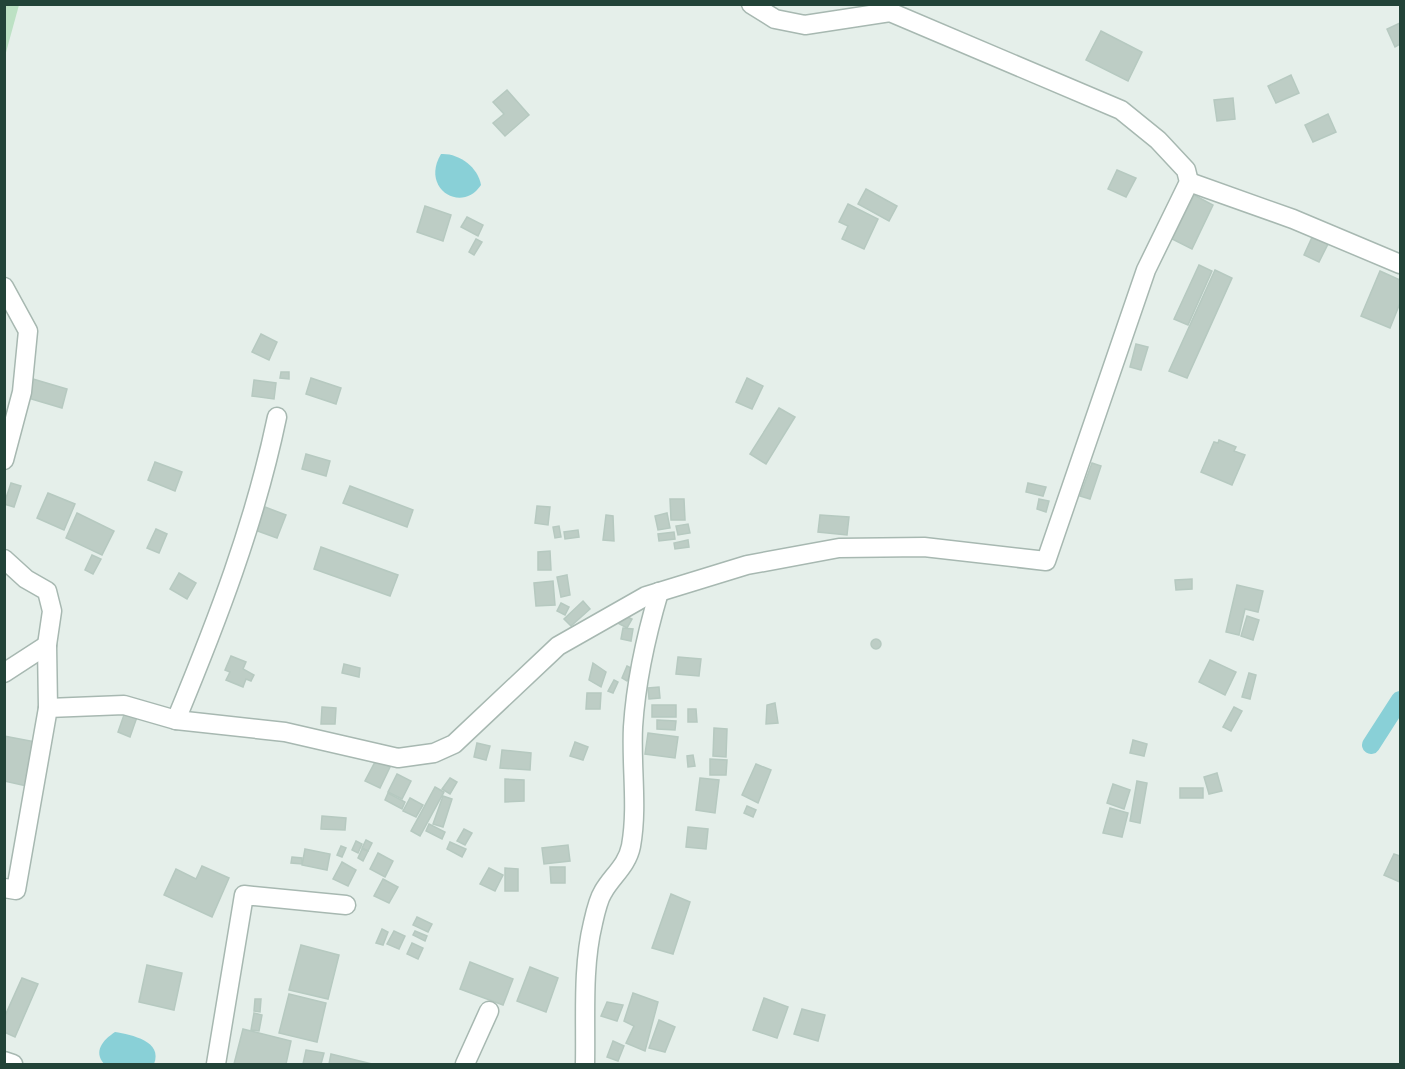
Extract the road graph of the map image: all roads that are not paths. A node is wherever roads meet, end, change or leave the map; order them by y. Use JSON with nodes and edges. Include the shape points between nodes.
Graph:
{"nodes":[{"id":1,"x":751,"y":4,"type":"edge"},
{"id":2,"x":1189,"y":182,"type":"junction"},
{"id":3,"x":1401,"y":264,"type":"edge"},
{"id":4,"x":4,"y":287,"type":"edge"},
{"id":5,"x":277,"y":417,"type":"dead end"},
{"id":6,"x":4,"y":459,"type":"edge"},
{"id":7,"x":4,"y":560,"type":"edge"},
{"id":8,"x":659,"y":592,"type":"junction"},
{"id":9,"x":47,"y":645,"type":"junction"},
{"id":10,"x":4,"y":673,"type":"edge"},
{"id":11,"x":48,"y":708,"type":"junction"},
{"id":12,"x":176,"y":720,"type":"junction"},
{"id":13,"x":4,"y":888,"type":"edge"},
{"id":14,"x":346,"y":905,"type":"dead end"},
{"id":15,"x":489,"y":1011,"type":"dead end"},
{"id":16,"x":4,"y":1061,"type":"edge"},
{"id":17,"x":13,"y":1065,"type":"edge"},
{"id":18,"x":216,"y":1065,"type":"edge"},
{"id":19,"x":465,"y":1065,"type":"edge"},
{"id":20,"x":585,"y":1065,"type":"edge"}],
"edges":[{"from":1,"to":2,"type":"street","via":[[775,19],[805,25],[890,12],[900,16],[1121,110],[1158,140],[1186,170]]},
{"from":2,"to":3,"type":"street","via":[[1293,219]]},
{"from":2,"to":8,"type":"street","via":[[1146,270],[1046,561],[924,547],[839,548],[747,565]]},
{"from":4,"to":6,"type":"street","via":[[28,331],[22,392]]},
{"from":5,"to":12,"type":"street","via":[[234,576]]},
{"from":7,"to":9,"type":"street","via":[[47,591],[52,611]]},
{"from":8,"to":12,"type":"street","via":[[558,646],[454,744],[434,753],[398,758],[285,732]]},
{"from":8,"to":20,"type":"street","via":[[638,678],[631,847],[618,876],[603,892],[593,923]]},
{"from":9,"to":10,"type":"street"},
{"from":9,"to":11,"type":"street"},
{"from":11,"to":12,"type":"street","via":[[124,705]]},
{"from":11,"to":13,"type":"street","via":[[15,890]]},
{"from":14,"to":18,"type":"street","via":[[244,895]]},
{"from":15,"to":19,"type":"street"},
{"from":16,"to":17,"type":"street"}]}
